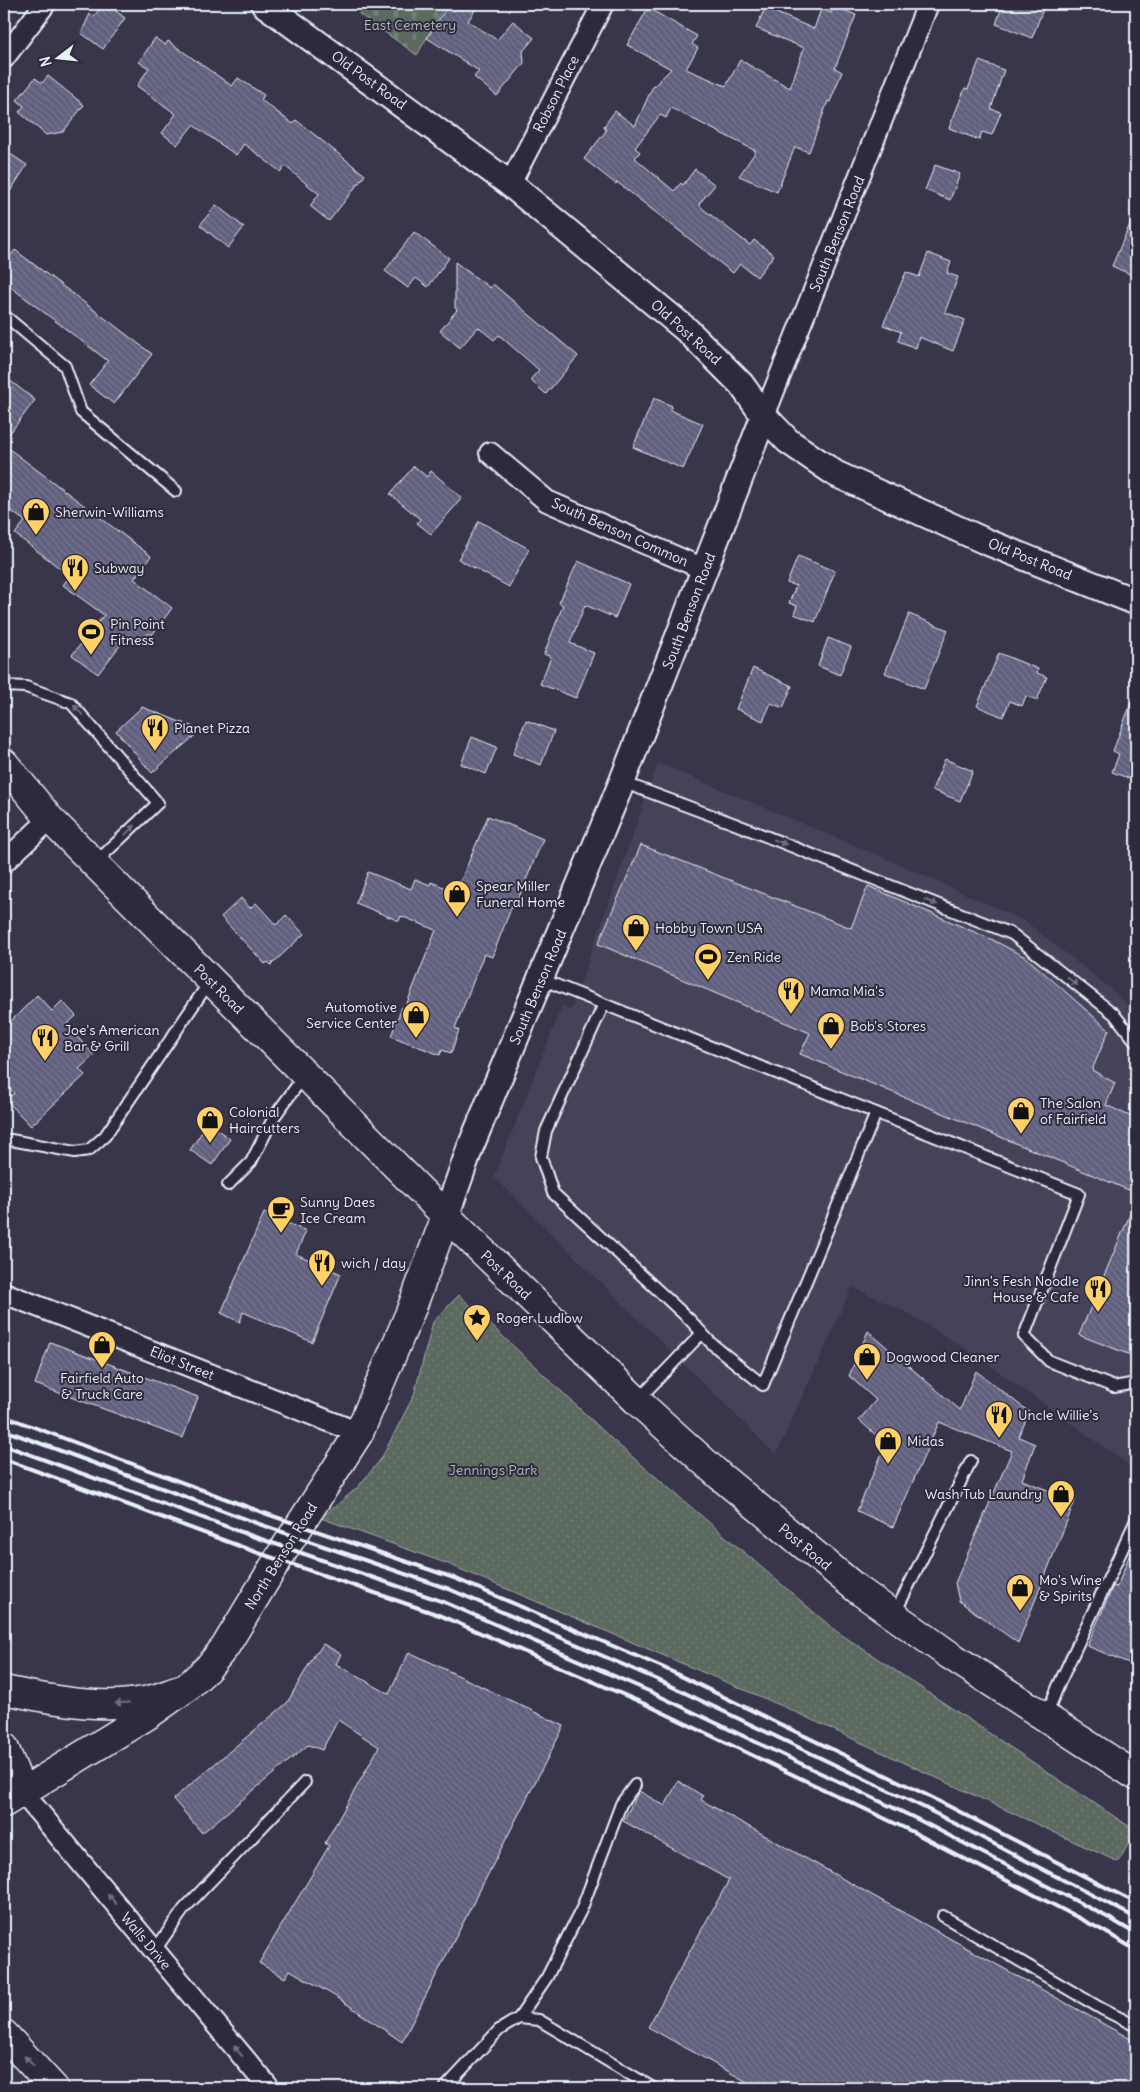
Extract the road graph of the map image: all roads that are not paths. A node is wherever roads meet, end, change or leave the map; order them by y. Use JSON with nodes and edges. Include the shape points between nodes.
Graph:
{"nodes":[{"id":1,"x":45,"y":4,"type":"edge"},
{"id":2,"x":264,"y":4,"type":"edge"},
{"id":3,"x":603,"y":4,"type":"edge"},
{"id":4,"x":928,"y":4,"type":"edge"},
{"id":5,"x":4,"y":58,"type":"edge"},
{"id":6,"x":510,"y":184,"type":"junction"},
{"id":7,"x":4,"y":315,"type":"edge"},
{"id":8,"x":764,"y":416,"type":"junction"},
{"id":9,"x":490,"y":453,"type":"dead end"},
{"id":10,"x":176,"y":491,"type":"dead end"},
{"id":11,"x":706,"y":570,"type":"junction"},
{"id":12,"x":1136,"y":602,"type":"edge"},
{"id":13,"x":4,"y":686,"type":"edge"},
{"id":14,"x":4,"y":763,"type":"edge"},
{"id":15,"x":622,"y":782,"type":"junction"},
{"id":16,"x":50,"y":819,"type":"junction"},
{"id":17,"x":4,"y":862,"type":"edge"},
{"id":18,"x":95,"y":864,"type":"junction"},
{"id":19,"x":541,"y":979,"type":"junction"},
{"id":20,"x":211,"y":980,"type":"junction"},
{"id":21,"x":604,"y":1004,"type":"junction"},
{"id":22,"x":1136,"y":1042,"type":"edge"},
{"id":23,"x":305,"y":1075,"type":"junction"},
{"id":24,"x":876,"y":1113,"type":"junction"},
{"id":25,"x":11,"y":1140,"type":"dead end"},
{"id":26,"x":228,"y":1185,"type":"dead end"},
{"id":27,"x":446,"y":1216,"type":"junction"},
{"id":28,"x":4,"y":1293,"type":"edge"},
{"id":29,"x":702,"y":1333,"type":"junction"},
{"id":30,"x":1136,"y":1383,"type":"edge"},
{"id":31,"x":637,"y":1401,"type":"junction"},
{"id":32,"x":359,"y":1433,"type":"junction"},
{"id":33,"x":971,"y":1460,"type":"dead end"},
{"id":34,"x":1136,"y":1520,"type":"edge"},
{"id":35,"x":894,"y":1615,"type":"junction"},
{"id":36,"x":186,"y":1688,"type":"junction"},
{"id":37,"x":4,"y":1690,"type":"edge"},
{"id":38,"x":1046,"y":1717,"type":"junction"},
{"id":39,"x":4,"y":1747,"type":"edge"},
{"id":40,"x":1136,"y":1776,"type":"edge"},
{"id":41,"x":305,"y":1782,"type":"dead end"},
{"id":42,"x":635,"y":1785,"type":"dead end"},
{"id":43,"x":13,"y":1798,"type":"edge"},
{"id":44,"x":942,"y":1916,"type":"dead end"},
{"id":45,"x":155,"y":1950,"type":"junction"},
{"id":46,"x":519,"y":2018,"type":"junction"},
{"id":47,"x":1136,"y":2026,"type":"edge"},
{"id":48,"x":4,"y":2034,"type":"edge"},
{"id":49,"x":54,"y":2088,"type":"edge"},
{"id":50,"x":270,"y":2088,"type":"edge"},
{"id":51,"x":445,"y":2088,"type":"edge"},
{"id":52,"x":653,"y":2088,"type":"edge"}],
"edges":[{"from":1,"to":5,"type":"street"},
{"from":2,"to":6,"type":"street","name":"Old Post Road"},
{"from":3,"to":6,"type":"street","name":"Robson Place"},
{"from":4,"to":8,"type":"street","name":"South Benson Road"},
{"from":6,"to":8,"type":"street","name":"Old Post Road","via":[[688,331],[741,384]]},
{"from":7,"to":10,"type":"lane","via":[[65,366],[81,412]]},
{"from":8,"to":11,"type":"street","name":"South Benson Road"},
{"from":8,"to":12,"type":"street","name":"Old Post Road","via":[[788,441],[836,474],[986,542]]},
{"from":9,"to":11,"type":"street","name":"South Benson Common","via":[[547,501]]},
{"from":11,"to":15,"type":"street","name":"South Benson Road"},
{"from":18,"to":13,"type":"lane","one_way":true,"via":[[158,803],[71,702],[26,687]]},
{"from":14,"to":16,"type":"main road","name":"Post Road"},
{"from":15,"to":19,"type":"street","name":"South Benson Road"},
{"from":15,"to":22,"type":"lane","one_way":true,"via":[[1012,934],[1114,1014]]},
{"from":16,"to":17,"type":"street"},
{"from":16,"to":18,"type":"main road","name":"Post Road"},
{"from":18,"to":20,"type":"main road","name":"Post Road"},
{"from":19,"to":21,"type":"lane"},
{"from":19,"to":27,"type":"street","name":"South Benson Road","via":[[470,1148]]},
{"from":20,"to":23,"type":"main road","name":"Post Road"},
{"from":20,"to":25,"type":"lane","via":[[104,1136],[89,1150],[75,1152]]},
{"from":21,"to":24,"type":"lane"},
{"from":21,"to":29,"type":"lane","via":[[546,1131],[540,1157],[554,1193]]},
{"from":23,"to":26,"type":"lane","via":[[274,1117],[251,1162]]},
{"from":23,"to":27,"type":"main road","name":"Post Road"},
{"from":24,"to":29,"type":"lane","via":[[763,1385]]},
{"from":24,"to":30,"type":"lane","via":[[1080,1194],[1024,1336],[1049,1361],[1114,1387]]},
{"from":27,"to":31,"type":"main road","name":"Post Road"},
{"from":27,"to":32,"type":"main road","name":"North Benson Road"},
{"from":28,"to":32,"type":"street","name":"Eliot Street"},
{"from":29,"to":31,"type":"lane"},
{"from":31,"to":35,"type":"main road","name":"Post Road","via":[[728,1483],[856,1589]]},
{"from":32,"to":36,"type":"main road","name":"North Benson Road","via":[[225,1647]]},
{"from":33,"to":35,"type":"lane"},
{"from":34,"to":38,"type":"lane"},
{"from":35,"to":38,"type":"main road","name":"Post Road"},
{"from":36,"to":37,"type":"main road","one_way":true,"via":[[155,1698],[106,1704],[56,1700]]},
{"from":36,"to":43,"type":"main road","name":"North Benson Road"},
{"from":38,"to":40,"type":"main road","name":"Post Road"},
{"from":39,"to":43,"type":"main road"},
{"from":41,"to":45,"type":"lane","via":[[184,1909]]},
{"from":42,"to":46,"type":"lane","via":[[621,1804],[582,1908],[547,1977]]},
{"from":45,"to":43,"type":"street","name":"Walls Drive","one_way":true},
{"from":44,"to":47,"type":"lane"},
{"from":50,"to":45,"type":"street","name":"Walls Drive","one_way":true},
{"from":46,"to":51,"type":"lane","via":[[499,2030]]},
{"from":46,"to":52,"type":"lane","via":[[539,2020]]},
{"from":49,"to":48,"type":"main road","one_way":true}]}
